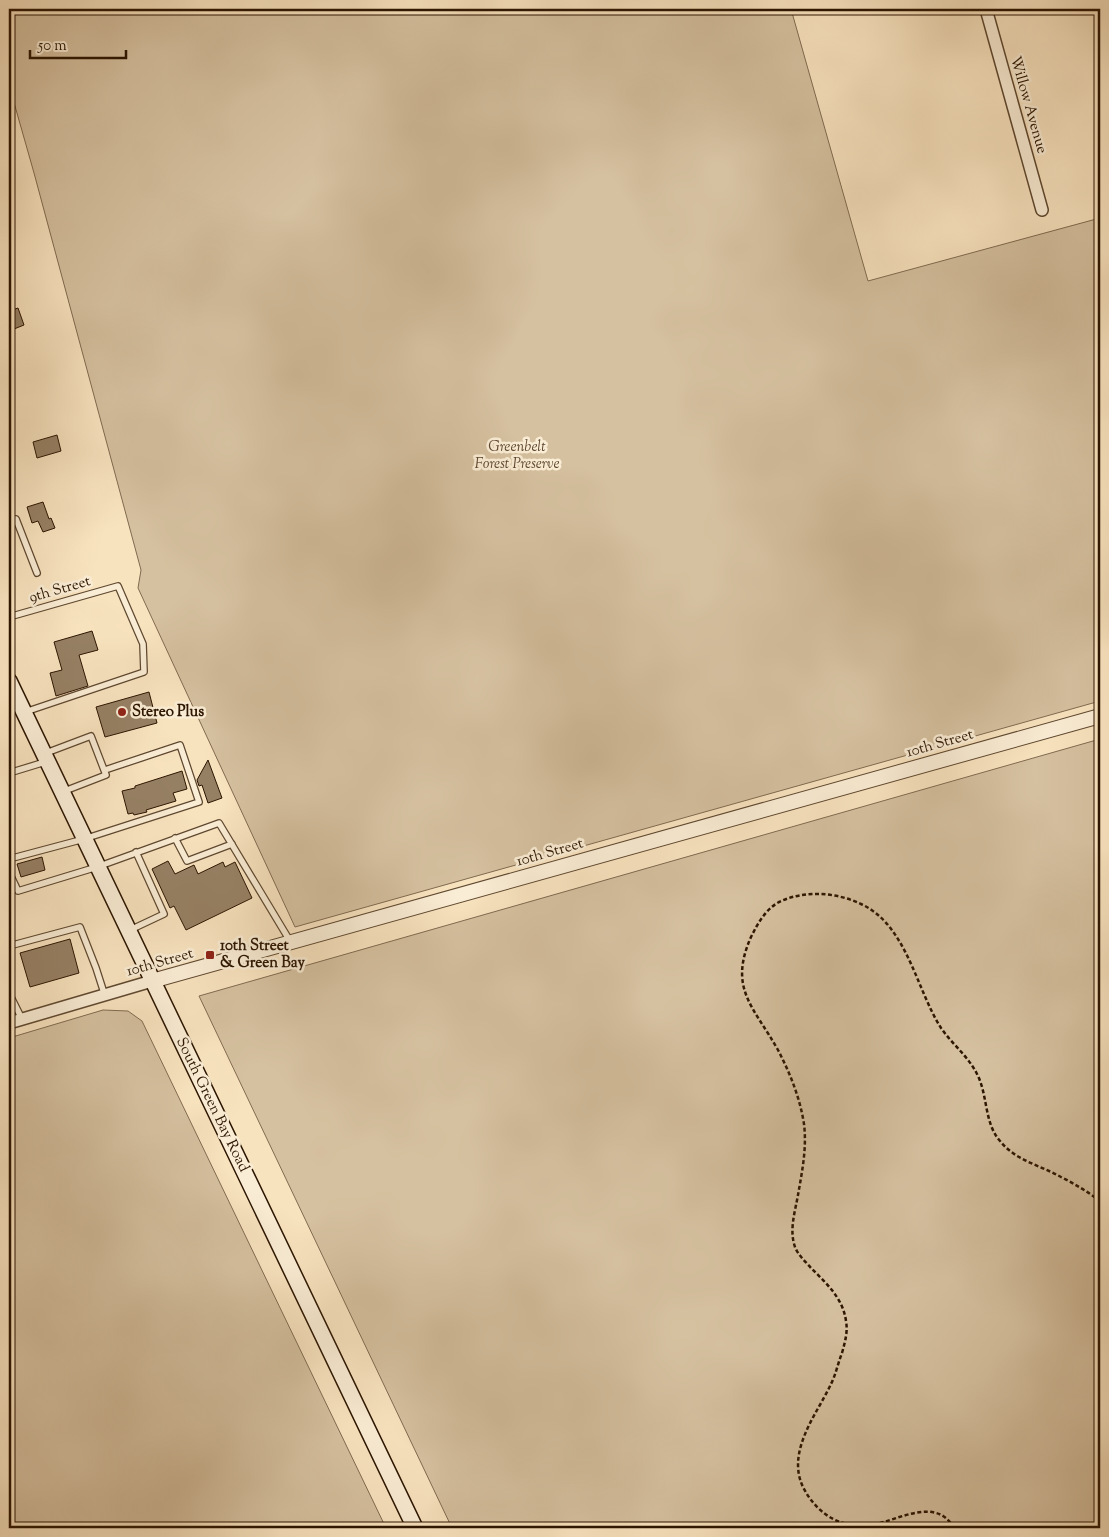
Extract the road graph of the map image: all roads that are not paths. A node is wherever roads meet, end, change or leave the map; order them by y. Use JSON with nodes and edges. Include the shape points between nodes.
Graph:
{"nodes":[{"id":1,"x":986,"y":9,"type":"edge"},
{"id":2,"x":1042,"y":210,"type":"dead end"},
{"id":3,"x":9,"y":521,"type":"edge"},
{"id":4,"x":36,"y":573,"type":"dead end"},
{"id":5,"x":9,"y":618,"type":"edge"},
{"id":6,"x":9,"y":681,"type":"edge"},
{"id":7,"x":19,"y":707,"type":"junction"},
{"id":8,"x":1100,"y":716,"type":"edge"},
{"id":9,"x":46,"y":758,"type":"junction"},
{"id":10,"x":105,"y":770,"type":"junction"},
{"id":11,"x":9,"y":773,"type":"edge"},
{"id":12,"x":62,"y":792,"type":"junction"},
{"id":13,"x":175,"y":838,"type":"junction"},
{"id":14,"x":84,"y":839,"type":"junction"},
{"id":15,"x":232,"y":844,"type":"junction"},
{"id":16,"x":136,"y":852,"type":"junction"},
{"id":17,"x":9,"y":859,"type":"edge"},
{"id":18,"x":98,"y":867,"type":"junction"},
{"id":19,"x":9,"y":872,"type":"edge"},
{"id":20,"x":128,"y":931,"type":"junction"},
{"id":21,"x":291,"y":942,"type":"junction"},
{"id":22,"x":9,"y":946,"type":"edge"},
{"id":23,"x":152,"y":981,"type":"junction"},
{"id":24,"x":9,"y":993,"type":"edge"},
{"id":25,"x":105,"y":996,"type":"junction"},
{"id":26,"x":22,"y":1019,"type":"junction"},
{"id":27,"x":9,"y":1023,"type":"edge"},
{"id":28,"x":415,"y":1528,"type":"edge"}],
"edges":[{"from":1,"to":2,"type":"street","name":"Willow Avenue"},
{"from":3,"to":4,"type":"lane","via":[[16,519]]},
{"from":5,"to":7,"type":"lane","name":"9th Street","via":[[118,586],[143,644],[144,672]]},
{"from":6,"to":7,"type":"main road","name":"South Green Bay Road"},
{"from":7,"to":9,"type":"main road","name":"South Green Bay Road"},
{"from":8,"to":21,"type":"street","name":"10th Street"},
{"from":9,"to":10,"type":"lane","via":[[92,736]]},
{"from":9,"to":11,"type":"lane"},
{"from":9,"to":12,"type":"main road","name":"South Green Bay Road"},
{"from":10,"to":12,"type":"lane","via":[[106,775]]},
{"from":10,"to":14,"type":"lane","via":[[180,745],[199,802]]},
{"from":12,"to":14,"type":"main road","name":"South Green Bay Road"},
{"from":13,"to":15,"type":"lane","via":[[219,823]]},
{"from":13,"to":15,"type":"lane","via":[[186,861]]},
{"from":13,"to":16,"type":"lane"},
{"from":14,"to":17,"type":"lane"},
{"from":14,"to":18,"type":"main road","name":"South Green Bay Road"},
{"from":15,"to":21,"type":"lane"},
{"from":16,"to":18,"type":"lane"},
{"from":16,"to":20,"type":"lane","via":[[164,914]]},
{"from":18,"to":19,"type":"lane","via":[[18,891]]},
{"from":18,"to":20,"type":"main road","name":"South Green Bay Road"},
{"from":20,"to":23,"type":"main road","name":"South Green Bay Road"},
{"from":21,"to":23,"type":"street","name":"10th Street"},
{"from":22,"to":25,"type":"lane","via":[[80,927]]},
{"from":23,"to":25,"type":"street","name":"10th Street"},
{"from":23,"to":28,"type":"main road","name":"South Green Bay Road"},
{"from":24,"to":26,"type":"lane"},
{"from":25,"to":26,"type":"street","name":"10th Street"},
{"from":26,"to":27,"type":"street","name":"10th Street"}]}
